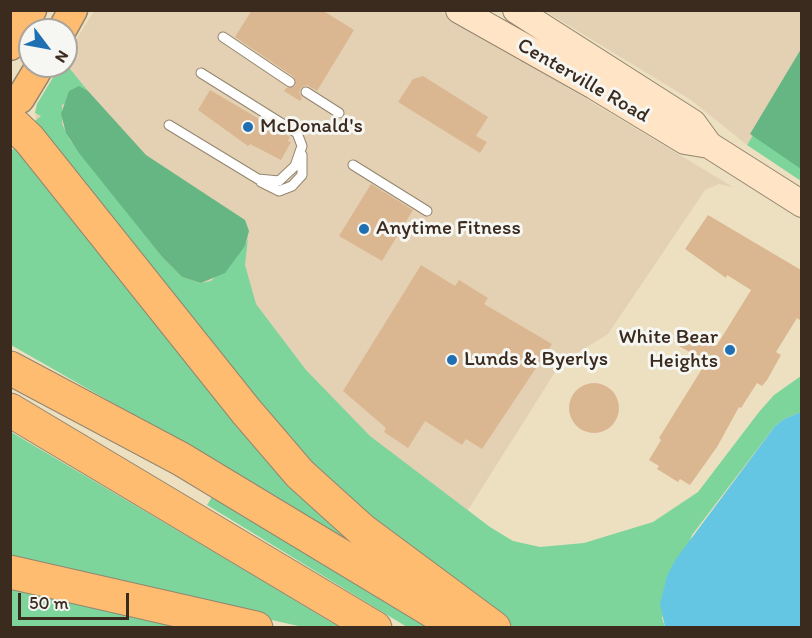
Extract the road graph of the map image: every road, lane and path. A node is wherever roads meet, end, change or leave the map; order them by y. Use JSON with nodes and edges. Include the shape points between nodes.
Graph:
{"nodes":[{"id":1,"x":32,"y":10,"type":"edge"},
{"id":2,"x":459,"y":10,"type":"edge"},
{"id":3,"x":516,"y":10,"type":"edge"},
{"id":4,"x":224,"y":37,"type":"dead end"},
{"id":5,"x":10,"y":46,"type":"edge"},
{"id":6,"x":201,"y":73,"type":"dead end"},
{"id":7,"x":33,"y":78,"type":"edge"},
{"id":8,"x":290,"y":82,"type":"dead end"},
{"id":9,"x":306,"y":92,"type":"dead end"},
{"id":10,"x":10,"y":103,"type":"edge"},
{"id":11,"x":339,"y":113,"type":"dead end"},
{"id":12,"x":10,"y":121,"type":"edge"},
{"id":13,"x":169,"y":125,"type":"dead end"},
{"id":14,"x":709,"y":145,"type":"junction"},
{"id":15,"x":353,"y":165,"type":"dead end"},
{"id":16,"x":801,"y":204,"type":"edge"},
{"id":17,"x":427,"y":211,"type":"dead end"},
{"id":18,"x":10,"y":368,"type":"edge"},
{"id":19,"x":10,"y":410,"type":"edge"},
{"id":20,"x":10,"y":572,"type":"edge"},
{"id":21,"x":256,"y":627,"type":"edge"},
{"id":22,"x":375,"y":627,"type":"edge"},
{"id":23,"x":460,"y":627,"type":"edge"},
{"id":24,"x":494,"y":627,"type":"edge"}],
"edges":[{"from":1,"to":5,"type":"main road"},
{"from":2,"to":14,"type":"main road","name":"Centerville Road","via":[[685,141]]},
{"from":3,"to":14,"type":"main road","name":"Centerville Road","via":[[693,123]]},
{"from":4,"to":8,"type":"lane"},
{"from":6,"to":13,"type":"lane","via":[[295,131],[302,150],[293,170],[283,180],[268,182],[251,176]]},
{"from":7,"to":10,"type":"main road","via":[[20,99]]},
{"from":9,"to":11,"type":"lane"},
{"from":12,"to":24,"type":"highway","via":[[29,139],[300,474],[362,530]]},
{"from":14,"to":16,"type":"main road","name":"Centerville Road"},
{"from":15,"to":17,"type":"lane"},
{"from":18,"to":23,"type":"highway","via":[[181,459]]},
{"from":19,"to":22,"type":"highway"},
{"from":20,"to":21,"type":"highway"}]}
